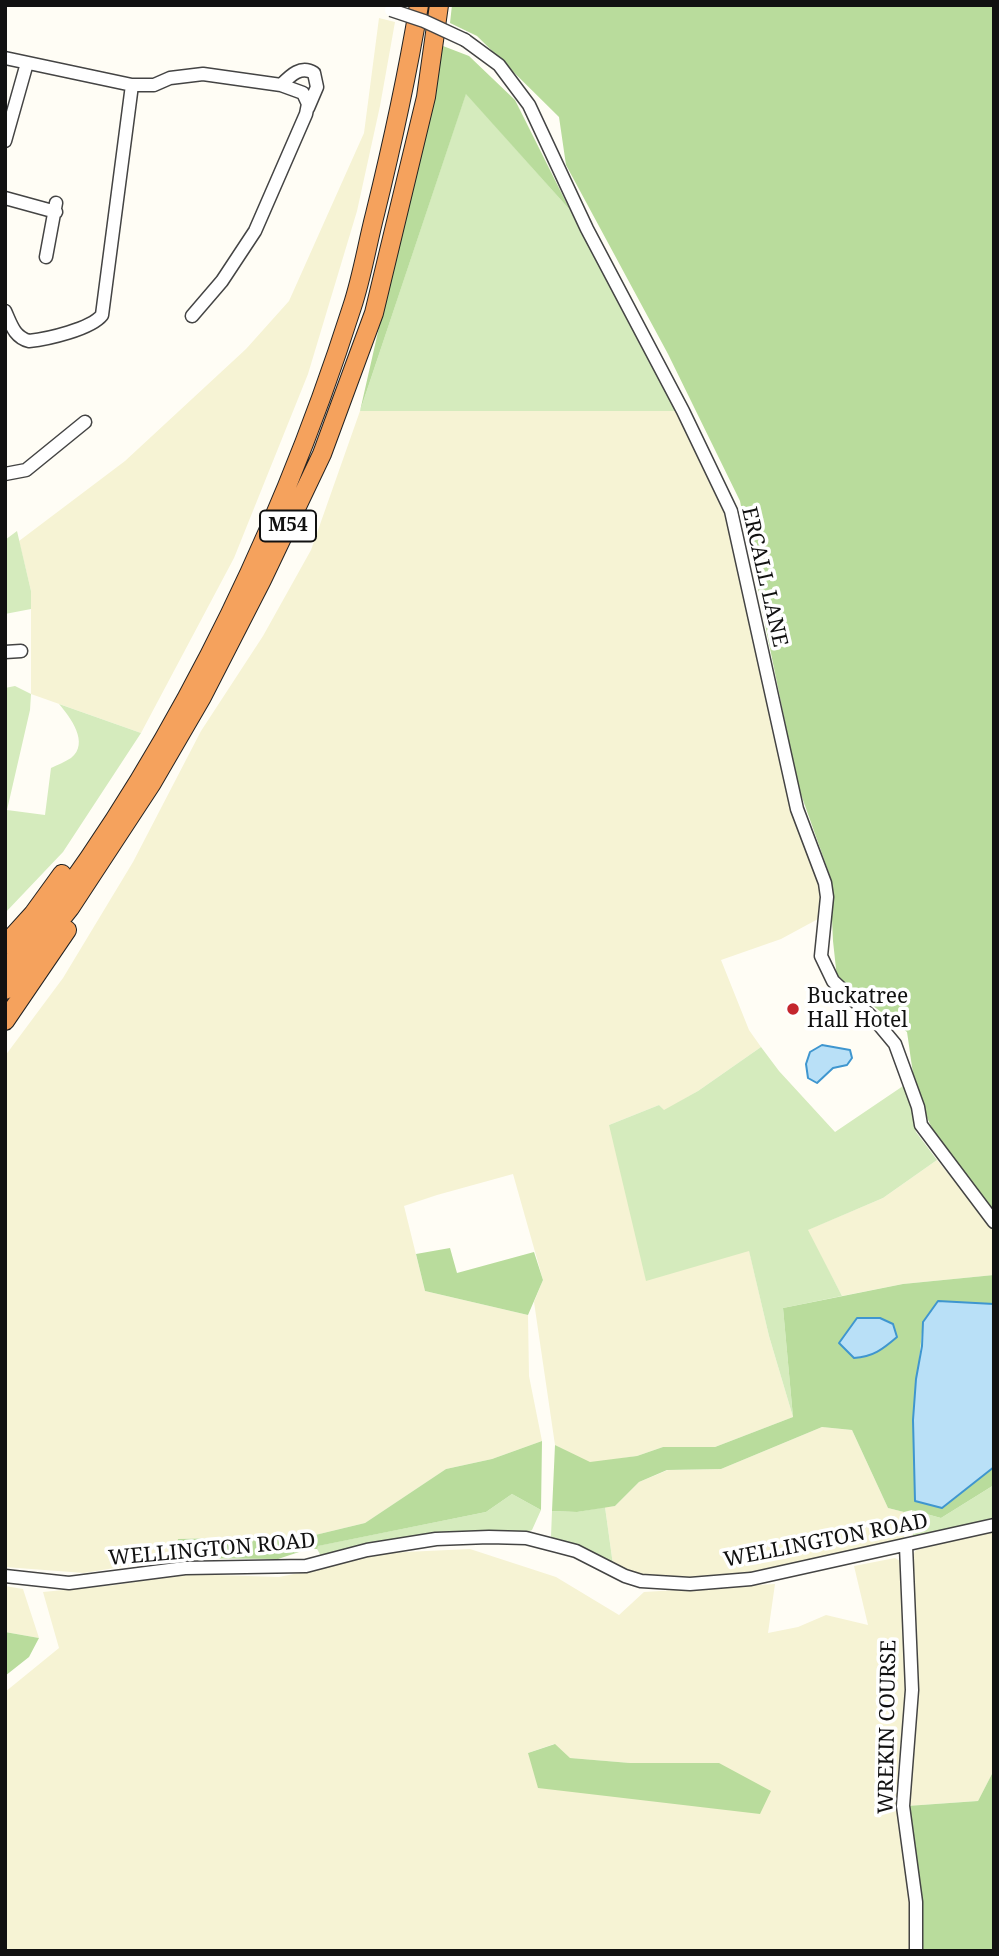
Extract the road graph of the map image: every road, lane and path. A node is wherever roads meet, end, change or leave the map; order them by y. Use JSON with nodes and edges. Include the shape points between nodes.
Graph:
{"nodes":[{"id":1,"x":419,"y":5,"type":"edge"},
{"id":2,"x":439,"y":5,"type":"edge"},
{"id":3,"x":385,"y":8,"type":"edge"},
{"id":4,"x":5,"y":58,"type":"edge"},
{"id":5,"x":27,"y":63,"type":"junction"},
{"id":6,"x":132,"y":85,"type":"junction"},
{"id":7,"x":282,"y":85,"type":"junction"},
{"id":8,"x":307,"y":109,"type":"junction"},
{"id":9,"x":5,"y":141,"type":"edge"},
{"id":10,"x":5,"y":198,"type":"edge"},
{"id":11,"x":46,"y":257,"type":"dead end"},
{"id":12,"x":5,"y":311,"type":"edge"},
{"id":13,"x":192,"y":316,"type":"dead end"},
{"id":14,"x":85,"y":422,"type":"dead end"},
{"id":15,"x":5,"y":474,"type":"edge"},
{"id":16,"x":204,"y":665,"type":"junction"},
{"id":17,"x":117,"y":838,"type":"junction"},
{"id":18,"x":5,"y":945,"type":"edge"},
{"id":19,"x":5,"y":971,"type":"edge"},
{"id":20,"x":5,"y":990,"type":"edge"},
{"id":21,"x":5,"y":1021,"type":"edge"},
{"id":22,"x":994,"y":1222,"type":"edge"},
{"id":23,"x":994,"y":1525,"type":"edge"},
{"id":24,"x":906,"y":1546,"type":"junction"},
{"id":25,"x":5,"y":1576,"type":"edge"},
{"id":26,"x":916,"y":1951,"type":"edge"}],
"edges":[{"from":1,"to":16,"type":"highway","number":"M54","via":[[405,89],[353,304],[304,447]]},
{"from":2,"to":17,"type":"highway","number":"M54","via":[[426,97],[374,313],[322,453],[202,697]]},
{"from":3,"to":22,"type":"street","name":"ERCALL LANE","bridge":true,"via":[[465,40],[499,65],[529,105],[731,511],[797,809],[825,883],[821,956],[833,981],[895,1044],[921,1125]]},
{"from":4,"to":5,"type":"street"},
{"from":5,"to":6,"type":"street"},
{"from":5,"to":9,"type":"street"},
{"from":6,"to":7,"type":"street","via":[[202,74]]},
{"from":6,"to":12,"type":"street","via":[[102,314],[84,327],[29,341],[14,331]]},
{"from":7,"to":8,"type":"street","via":[[303,93]]},
{"from":7,"to":8,"type":"street","via":[[300,70],[314,73],[317,87]]},
{"from":8,"to":13,"type":"street","via":[[255,231]]},
{"from":10,"to":11,"type":"street","via":[[56,208]]},
{"from":14,"to":15,"type":"street","via":[[26,470]]},
{"from":16,"to":18,"type":"highway","number":"M54","via":[[55,885]]},
{"from":16,"to":19,"type":"highway","number":"M54","via":[[94,850]]},
{"from":17,"to":20,"type":"highway","number":"M54","via":[[62,919]]},
{"from":17,"to":21,"type":"highway","number":"M54","via":[[87,899]]},
{"from":23,"to":24,"type":"street","name":"WELLINGTON ROAD"},
{"from":24,"to":25,"type":"street","name":"WELLINGTON ROAD","via":[[751,1579],[690,1584],[641,1581],[567,1549],[526,1538],[489,1537],[436,1539],[306,1566],[185,1568],[69,1583]]},
{"from":24,"to":26,"type":"street","name":"WREKIN COURSE","via":[[912,1690],[903,1806],[916,1902]]}]}
